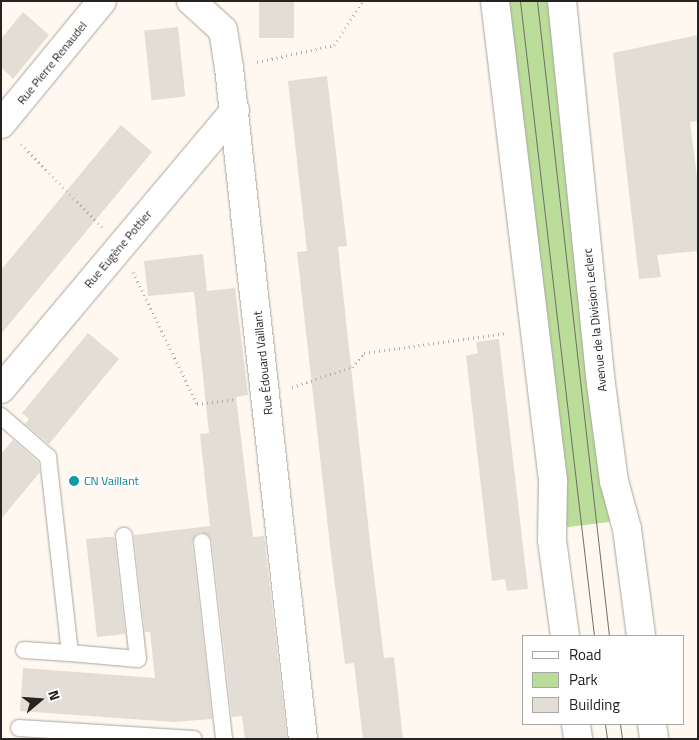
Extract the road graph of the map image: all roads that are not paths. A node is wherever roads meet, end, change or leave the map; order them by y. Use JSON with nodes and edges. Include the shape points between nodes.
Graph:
{"nodes":[{"id":1,"x":102,"y":1,"type":"edge"},
{"id":2,"x":191,"y":1,"type":"edge"},
{"id":3,"x":495,"y":1,"type":"edge"},
{"id":4,"x":562,"y":1,"type":"edge"},
{"id":5,"x":235,"y":110,"type":"junction"},
{"id":6,"x":9,"y":132,"type":"edge"},
{"id":7,"x":1,"y":389,"type":"edge"},
{"id":8,"x":1,"y":416,"type":"edge"},
{"id":9,"x":124,"y":536,"type":"dead end"},
{"id":10,"x":202,"y":542,"type":"dead end"},
{"id":11,"x":565,"y":635,"type":"edge"},
{"id":12,"x":641,"y":635,"type":"edge"},
{"id":13,"x":24,"y":650,"type":"dead end"},
{"id":14,"x":70,"y":653,"type":"junction"},
{"id":15,"x":576,"y":725,"type":"edge"},
{"id":16,"x":652,"y":725,"type":"edge"},
{"id":17,"x":19,"y":728,"type":"dead end"},
{"id":18,"x":194,"y":739,"type":"edge"},
{"id":19,"x":224,"y":739,"type":"edge"},
{"id":20,"x":303,"y":739,"type":"edge"},
{"id":21,"x":578,"y":739,"type":"edge"},
{"id":22,"x":654,"y":739,"type":"edge"}],
"edges":[{"from":1,"to":6,"type":"main road","name":"Rue Pierre Renaudel"},
{"from":2,"to":5,"type":"main road","name":"Rue Édouard Vaillant","via":[[223,30]]},
{"from":3,"to":11,"type":"main road","via":[[553,483],[552,540]]},
{"from":4,"to":12,"type":"main road","name":"Avenue de la Division Leclerc","via":[[601,384],[614,481],[627,529]]},
{"from":5,"to":7,"type":"main road","name":"Rue Eugène Pottier"},
{"from":5,"to":20,"type":"main road","name":"Rue Édouard Vaillant"},
{"from":8,"to":14,"type":"lane","via":[[48,458]]},
{"from":9,"to":14,"type":"lane","via":[[138,659]]},
{"from":10,"to":19,"type":"lane"},
{"from":13,"to":14,"type":"lane"},
{"from":15,"to":21,"type":"main road"},
{"from":16,"to":22,"type":"main road"},
{"from":17,"to":18,"type":"lane"}]}
